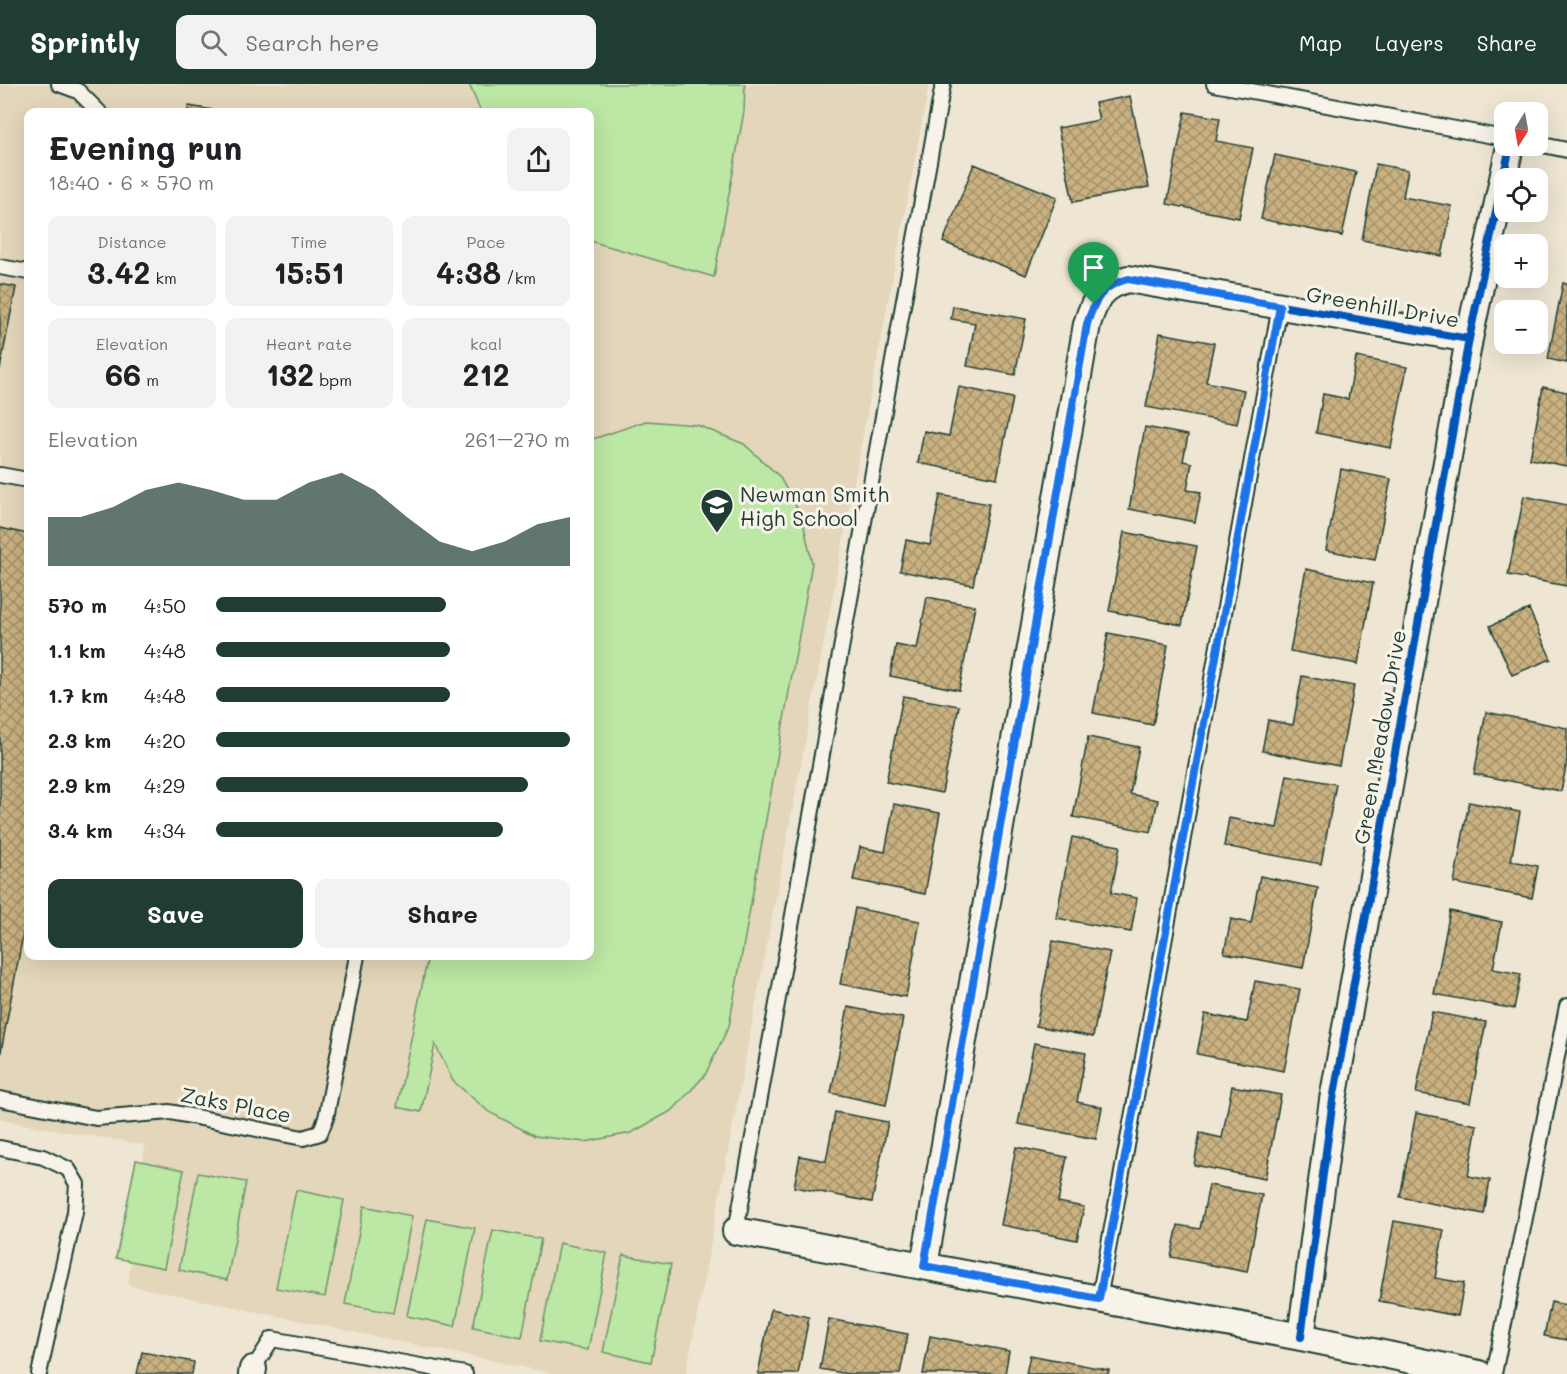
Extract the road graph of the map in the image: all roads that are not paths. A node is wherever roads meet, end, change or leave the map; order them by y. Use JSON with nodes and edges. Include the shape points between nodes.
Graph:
{"nodes":[{"id":1,"x":59,"y":84,"type":"edge"},
{"id":2,"x":943,"y":84,"type":"edge"},
{"id":3,"x":1214,"y":84,"type":"edge"},
{"id":4,"x":95,"y":108,"type":"edge"},
{"id":5,"x":1494,"y":136,"type":"edge"},
{"id":6,"x":1548,"y":146,"type":"edge"},
{"id":7,"x":1567,"y":150,"type":"edge"},
{"id":8,"x":1508,"y":156,"type":"edge"},
{"id":9,"x":0,"y":267,"type":"edge"},
{"id":10,"x":24,"y":271,"type":"edge"},
{"id":11,"x":1280,"y":306,"type":"junction"},
{"id":12,"x":1469,"y":339,"type":"junction"},
{"id":13,"x":0,"y":475,"type":"edge"},
{"id":14,"x":24,"y":479,"type":"edge"},
{"id":15,"x":356,"y":960,"type":"edge"},
{"id":16,"x":1567,"y":1006,"type":"edge"},
{"id":17,"x":0,"y":1099,"type":"edge"},
{"id":18,"x":0,"y":1148,"type":"edge"},
{"id":19,"x":736,"y":1231,"type":"joint"},
{"id":20,"x":924,"y":1266,"type":"junction"},
{"id":21,"x":1099,"y":1299,"type":"junction"},
{"id":22,"x":1301,"y":1337,"type":"junction"},
{"id":23,"x":252,"y":1372,"type":"edge"},
{"id":24,"x":39,"y":1374,"type":"edge"},
{"id":25,"x":465,"y":1374,"type":"edge"},
{"id":26,"x":1479,"y":1374,"type":"edge"},
{"id":27,"x":1494,"y":1374,"type":"edge"}],
"edges":[{"from":1,"to":4,"type":"lane","via":[[78,91]]},
{"from":2,"to":19,"type":"lane"},
{"from":3,"to":5,"type":"lane"},
{"from":6,"to":7,"type":"lane"},
{"from":8,"to":12,"type":"street","name":"Green Meadow Drive"},
{"from":9,"to":10,"type":"lane"},
{"from":11,"to":12,"type":"street","name":"Greenhill Drive"},
{"from":11,"to":20,"type":"street","name":"Greenhill Drive","via":[[1128,279],[1109,284],[1094,304],[1084,335]]},
{"from":11,"to":21,"type":"lane"},
{"from":12,"to":22,"type":"street","name":"Green Meadow Drive","via":[[1332,1100]]},
{"from":13,"to":14,"type":"lane"},
{"from":15,"to":17,"type":"lane","name":"Zaks Place","via":[[320,1133],[303,1138],[170,1112],[96,1118]]},
{"from":16,"to":27,"type":"lane"},
{"from":18,"to":24,"type":"lane","via":[[43,1157],[68,1169],[77,1184],[75,1212]]},
{"from":19,"to":20,"type":"street"},
{"from":20,"to":21,"type":"street"},
{"from":21,"to":22,"type":"street"},
{"from":22,"to":26,"type":"street"},
{"from":23,"to":25,"type":"lane","via":[[272,1339]]}]}
